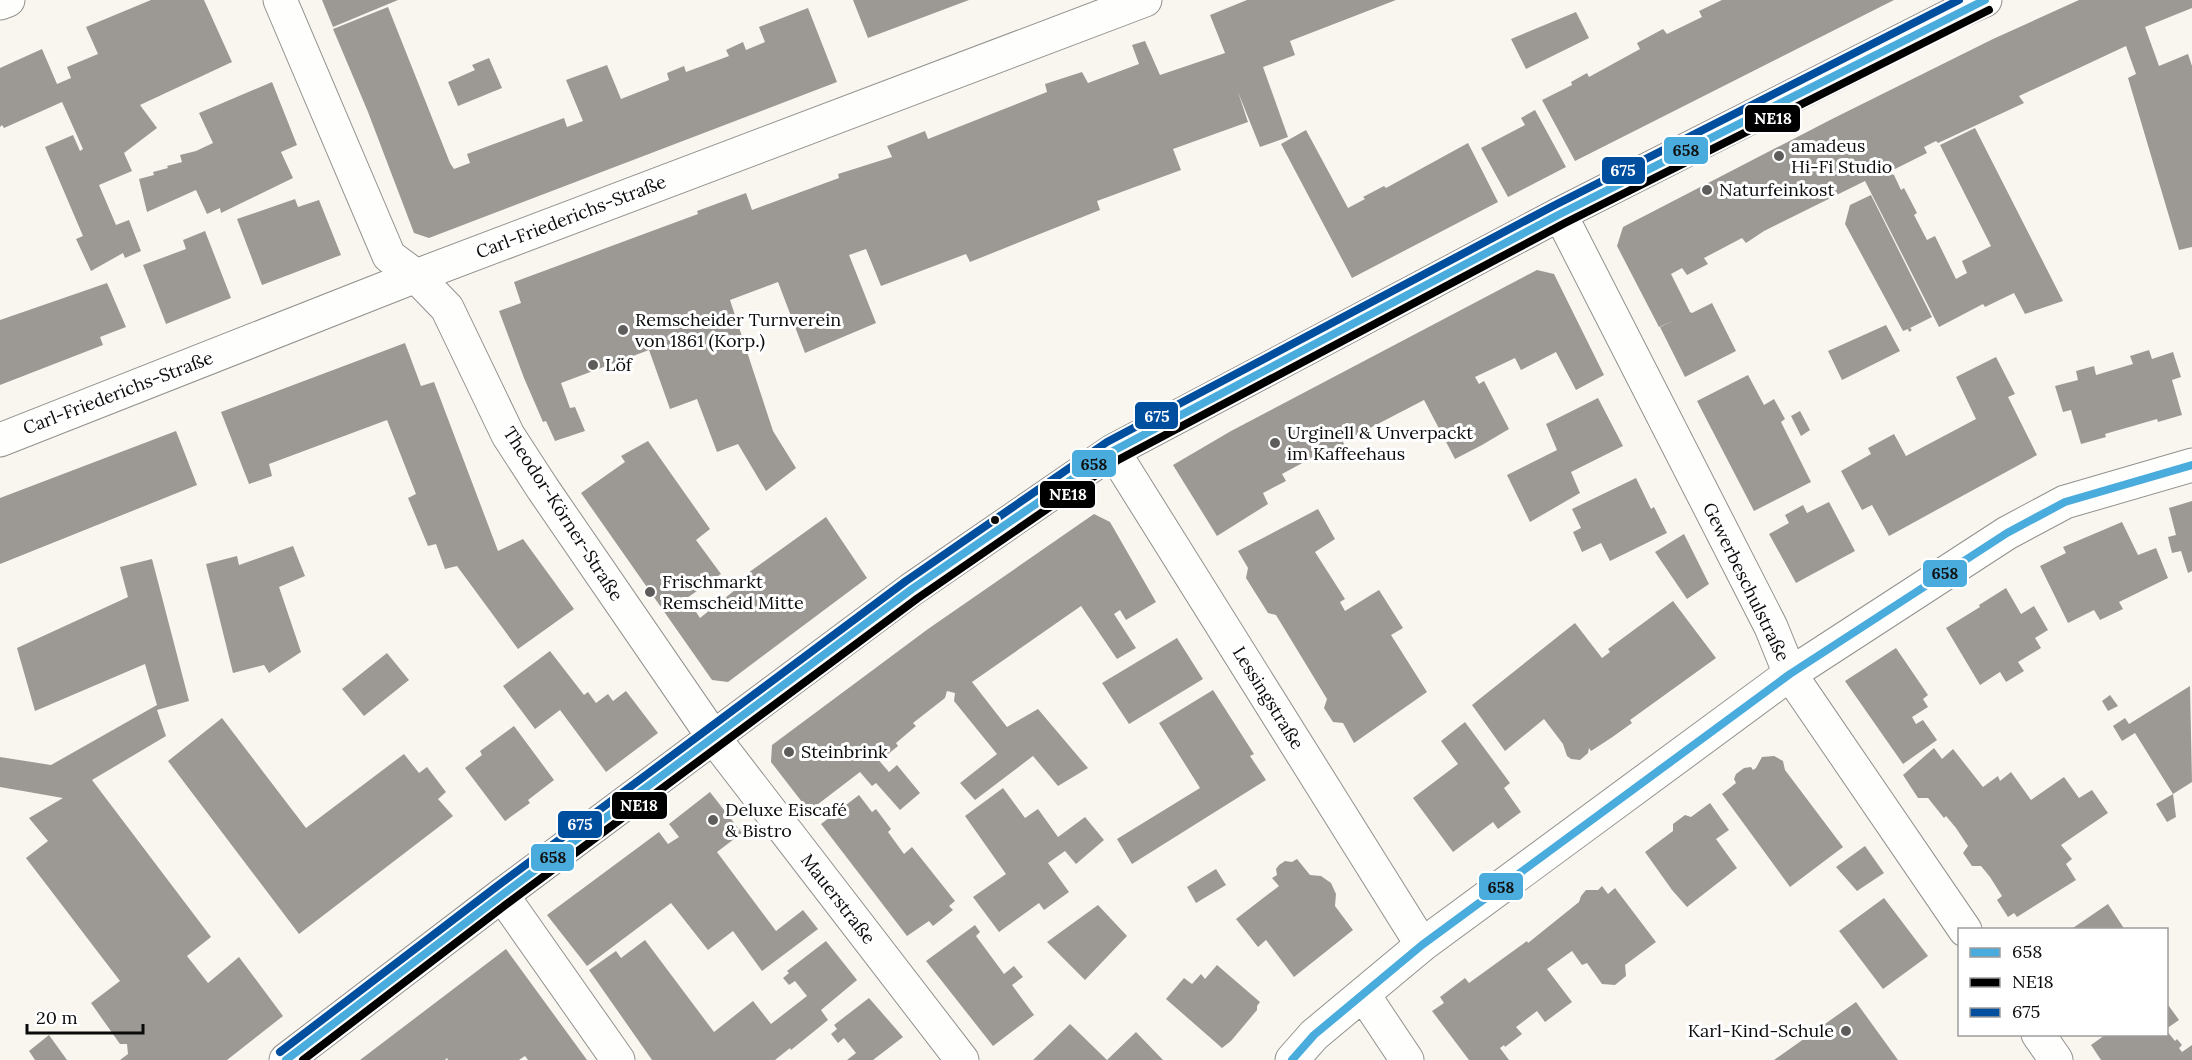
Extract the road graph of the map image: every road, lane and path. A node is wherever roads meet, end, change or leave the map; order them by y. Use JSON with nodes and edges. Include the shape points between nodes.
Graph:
{"nodes":[{"id":1,"x":8,"y":0,"type":"edge"},
{"id":2,"x":280,"y":0,"type":"edge"},
{"id":3,"x":1145,"y":0,"type":"edge"},
{"id":4,"x":1985,"y":0,"type":"edge"},
{"id":5,"x":0,"y":3,"type":"edge"},
{"id":6,"x":1951,"y":7,"type":"edge"},
{"id":7,"x":1560,"y":214,"type":"junction"},
{"id":8,"x":416,"y":276,"type":"junction"},
{"id":9,"x":0,"y":440,"type":"edge"},
{"id":10,"x":1113,"y":451,"type":"junction"},
{"id":11,"x":2192,"y":465,"type":"edge"},
{"id":12,"x":1790,"y":674,"type":"junction"},
{"id":13,"x":714,"y":738,"type":"junction"},
{"id":14,"x":502,"y":895,"type":"junction"},
{"id":15,"x":1964,"y":928,"type":"edge"},
{"id":16,"x":1422,"y":945,"type":"junction"},
{"id":17,"x":1363,"y":994,"type":"junction"},
{"id":18,"x":2039,"y":1036,"type":"edge"},
{"id":19,"x":286,"y":1060,"type":"edge"},
{"id":20,"x":618,"y":1060,"type":"edge"},
{"id":21,"x":962,"y":1060,"type":"edge"},
{"id":22,"x":1292,"y":1060,"type":"edge"},
{"id":23,"x":1407,"y":1060,"type":"edge"},
{"id":24,"x":2056,"y":1060,"type":"edge"}],
"edges":[{"from":1,"to":5,"type":"street"},
{"from":2,"to":8,"type":"street","name":"Theodor-Körner-Straße","via":[[389,256]]},
{"from":3,"to":8,"type":"street","name":"Carl-Friederichs-Straße"},
{"from":4,"to":6,"type":"street"},
{"from":6,"to":7,"type":"street"},
{"from":7,"to":10,"type":"street"},
{"from":7,"to":12,"type":"street","name":"Gewerbeschulstraße","via":[[1771,627]]},
{"from":8,"to":9,"type":"street","name":"Carl-Friederichs-Straße"},
{"from":8,"to":13,"type":"street","name":"Theodor-Körner-Straße","via":[[447,308],[508,435]]},
{"from":10,"to":13,"type":"street","via":[[912,589]]},
{"from":10,"to":16,"type":"street","name":"Lessingstraße"},
{"from":11,"to":12,"type":"street","via":[[2065,502],[2007,533]]},
{"from":12,"to":15,"type":"street","name":"Gewerbeschulstraße"},
{"from":12,"to":16,"type":"street"},
{"from":13,"to":14,"type":"street"},
{"from":13,"to":21,"type":"street","name":"Mauerstraße"},
{"from":14,"to":19,"type":"street"},
{"from":14,"to":20,"type":"street"},
{"from":16,"to":17,"type":"street"},
{"from":17,"to":22,"type":"street","via":[[1314,1035]]},
{"from":17,"to":23,"type":"street"},
{"from":18,"to":24,"type":"street"}]}
